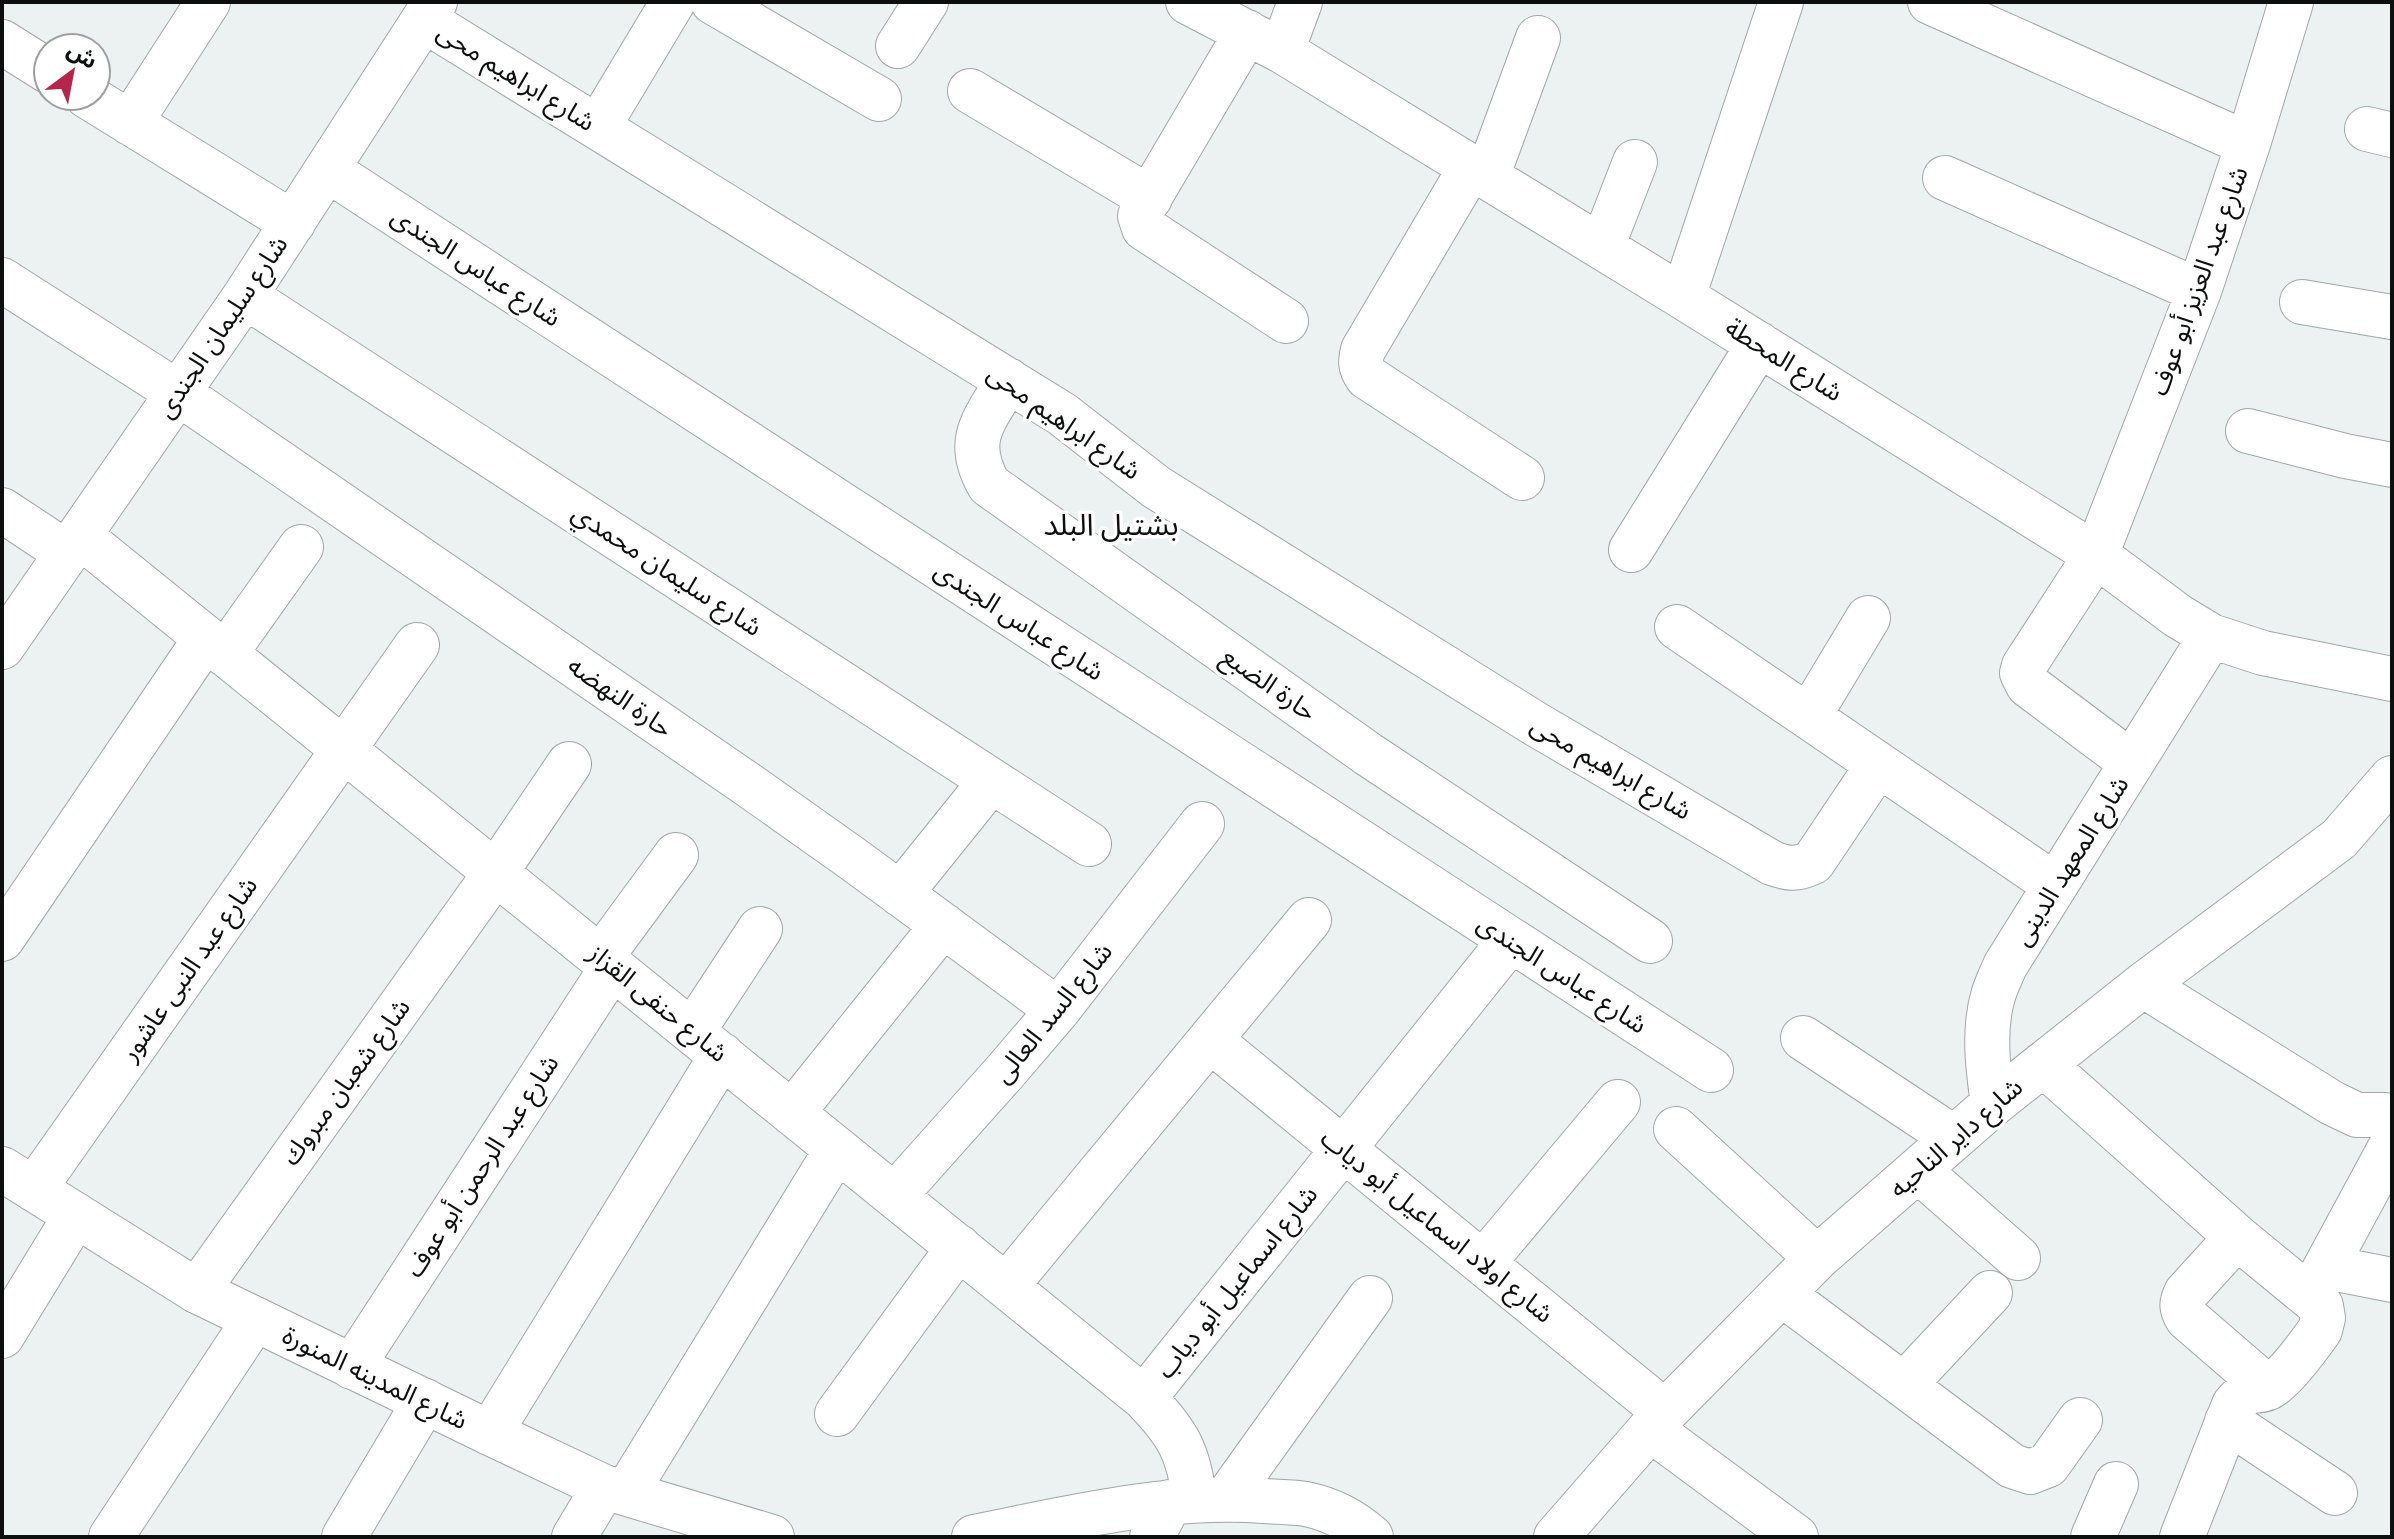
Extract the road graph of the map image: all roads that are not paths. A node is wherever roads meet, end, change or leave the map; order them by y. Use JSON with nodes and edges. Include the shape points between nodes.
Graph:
{"nodes":[{"id":1,"x":208,"y":2,"type":"edge"},
{"id":2,"x":673,"y":2,"type":"edge"},
{"id":3,"x":713,"y":2,"type":"edge"},
{"id":4,"x":926,"y":2,"type":"edge"},
{"id":5,"x":1188,"y":2,"type":"edge"},
{"id":6,"x":1300,"y":2,"type":"edge"},
{"id":7,"x":1781,"y":2,"type":"edge"},
{"id":8,"x":1930,"y":2,"type":"edge"},
{"id":9,"x":2291,"y":2,"type":"edge"},
{"id":10,"x":430,"y":11,"type":"edge"},
{"id":11,"x":1538,"y":38,"type":"dead end"},
{"id":12,"x":1264,"y":41,"type":"junction"},
{"id":13,"x":2,"y":42,"type":"edge"},
{"id":14,"x":898,"y":46,"type":"dead end"},
{"id":15,"x":32,"y":61,"type":"edge"},
{"id":16,"x":970,"y":91,"type":"dead end"},
{"id":17,"x":879,"y":99,"type":"dead end"},
{"id":18,"x":112,"y":112,"type":"edge"},
{"id":19,"x":130,"y":123,"type":"junction"},
{"id":20,"x":598,"y":127,"type":"junction"},
{"id":21,"x":2248,"y":144,"type":"junction"},
{"id":22,"x":1635,"y":162,"type":"dead end"},
{"id":23,"x":328,"y":170,"type":"junction"},
{"id":24,"x":1479,"y":172,"type":"junction"},
{"id":25,"x":1945,"y":178,"type":"dead end"},
{"id":26,"x":1150,"y":198,"type":"junction"},
{"id":27,"x":293,"y":223,"type":"junction"},
{"id":28,"x":1602,"y":247,"type":"junction"},
{"id":29,"x":2,"y":280,"type":"edge"},
{"id":30,"x":2199,"y":291,"type":"junction"},
{"id":31,"x":245,"y":296,"type":"junction"},
{"id":32,"x":1683,"y":297,"type":"junction"},
{"id":33,"x":2302,"y":302,"type":"dead end"},
{"id":34,"x":2392,"y":317,"type":"edge"},
{"id":35,"x":1286,"y":321,"type":"dead end"},
{"id":36,"x":1759,"y":344,"type":"junction"},
{"id":37,"x":1008,"y":380,"type":"junction"},
{"id":38,"x":177,"y":392,"type":"junction"},
{"id":39,"x":2248,"y":431,"type":"dead end"},
{"id":40,"x":2392,"y":465,"type":"edge"},
{"id":41,"x":1522,"y":478,"type":"dead end"},
{"id":42,"x":2,"y":510,"type":"edge"},
{"id":43,"x":73,"y":545,"type":"junction"},
{"id":44,"x":301,"y":547,"type":"dead end"},
{"id":45,"x":1631,"y":550,"type":"dead end"},
{"id":46,"x":2096,"y":555,"type":"junction"},
{"id":47,"x":1868,"y":618,"type":"dead end"},
{"id":48,"x":1677,"y":627,"type":"dead end"},
{"id":49,"x":2211,"y":636,"type":"junction"},
{"id":50,"x":417,"y":645,"type":"dead end"},
{"id":51,"x":216,"y":646,"type":"junction"},
{"id":52,"x":2,"y":647,"type":"edge"},
{"id":53,"x":2392,"y":679,"type":"edge"},
{"id":54,"x":1809,"y":716,"type":"junction"},
{"id":55,"x":344,"y":749,"type":"junction"},
{"id":56,"x":2132,"y":763,"type":"junction"},
{"id":57,"x":569,"y":764,"type":"dead end"},
{"id":58,"x":1878,"y":765,"type":"junction"},
{"id":59,"x":2392,"y":778,"type":"edge"},
{"id":60,"x":991,"y":781,"type":"junction"},
{"id":61,"x":1202,"y":824,"type":"dead end"},
{"id":62,"x":1089,"y":844,"type":"dead end"},
{"id":63,"x":676,"y":855,"type":"dead end"},
{"id":64,"x":496,"y":872,"type":"junction"},
{"id":65,"x":2055,"y":885,"type":"junction"},
{"id":66,"x":900,"y":894,"type":"junction"},
{"id":67,"x":1309,"y":920,"type":"dead end"},
{"id":68,"x":943,"y":925,"type":"junction"},
{"id":69,"x":760,"y":929,"type":"dead end"},
{"id":70,"x":2,"y":939,"type":"edge"},
{"id":71,"x":1510,"y":941,"type":"junction"},
{"id":72,"x":1650,"y":941,"type":"dead end"},
{"id":73,"x":607,"y":962,"type":"junction"},
{"id":74,"x":2143,"y":985,"type":"junction"},
{"id":75,"x":1058,"y":1010,"type":"junction"},
{"id":76,"x":1803,"y":1038,"type":"dead end"},
{"id":77,"x":1210,"y":1040,"type":"junction"},
{"id":78,"x":708,"y":1043,"type":"junction"},
{"id":79,"x":2043,"y":1064,"type":"junction"},
{"id":80,"x":1711,"y":1070,"type":"dead end"},
{"id":81,"x":1618,"y":1102,"type":"dead end"},
{"id":82,"x":1993,"y":1104,"type":"junction"},
{"id":83,"x":792,"y":1113,"type":"junction"},
{"id":84,"x":1676,"y":1129,"type":"dead end"},
{"id":85,"x":2388,"y":1131,"type":"edge"},
{"id":86,"x":1954,"y":1138,"type":"junction"},
{"id":87,"x":837,"y":1149,"type":"junction"},
{"id":88,"x":1343,"y":1149,"type":"junction"},
{"id":89,"x":1918,"y":1170,"type":"junction"},
{"id":90,"x":18,"y":1179,"type":"edge"},
{"id":91,"x":895,"y":1195,"type":"junction"},
{"id":92,"x":76,"y":1215,"type":"junction"},
{"id":93,"x":2237,"y":1237,"type":"junction"},
{"id":94,"x":959,"y":1247,"type":"junction"},
{"id":95,"x":1817,"y":1258,"type":"junction"},
{"id":96,"x":2018,"y":1258,"type":"dead end"},
{"id":97,"x":1483,"y":1263,"type":"junction"},
{"id":98,"x":2392,"y":1280,"type":"edge"},
{"id":99,"x":1007,"y":1285,"type":"junction"},
{"id":100,"x":2319,"y":1290,"type":"junction"},
{"id":101,"x":197,"y":1291,"type":"junction"},
{"id":102,"x":1990,"y":1293,"type":"dead end"},
{"id":103,"x":1782,"y":1294,"type":"junction"},
{"id":104,"x":1370,"y":1298,"type":"dead end"},
{"id":105,"x":255,"y":1319,"type":"junction"},
{"id":106,"x":2,"y":1336,"type":"edge"},
{"id":107,"x":352,"y":1367,"type":"junction"},
{"id":108,"x":1904,"y":1385,"type":"junction"},
{"id":109,"x":2268,"y":1388,"type":"junction"},
{"id":110,"x":1144,"y":1398,"type":"junction"},
{"id":111,"x":425,"y":1401,"type":"junction"},
{"id":112,"x":837,"y":1414,"type":"dead end"},
{"id":113,"x":2080,"y":1420,"type":"dead end"},
{"id":114,"x":1657,"y":1421,"type":"junction"},
{"id":115,"x":2227,"y":1421,"type":"junction"},
{"id":116,"x":490,"y":1433,"type":"junction"},
{"id":117,"x":2116,"y":1484,"type":"dead end"},
{"id":118,"x":615,"y":1490,"type":"junction"},
{"id":119,"x":2335,"y":1493,"type":"dead end"},
{"id":120,"x":1186,"y":1509,"type":"edge"},
{"id":121,"x":1353,"y":1531,"type":"edge"},
{"id":122,"x":111,"y":1537,"type":"edge"},
{"id":123,"x":344,"y":1537,"type":"edge"},
{"id":124,"x":574,"y":1537,"type":"edge"},
{"id":125,"x":772,"y":1537,"type":"edge"},
{"id":126,"x":974,"y":1537,"type":"edge"},
{"id":127,"x":1556,"y":1537,"type":"edge"},
{"id":128,"x":1796,"y":1537,"type":"edge"},
{"id":129,"x":2093,"y":1537,"type":"edge"},
{"id":130,"x":2182,"y":1537,"type":"edge"}],
"edges":[{"from":1,"to":19,"type":"street"},
{"from":2,"to":20,"type":"street"},
{"from":3,"to":17,"type":"street"},
{"from":4,"to":14,"type":"street"},
{"from":5,"to":12,"type":"street","name":"شارع المحطة"},
{"from":6,"to":12,"type":"street"},
{"from":7,"to":32,"type":"street"},
{"from":8,"to":21,"type":"street"},
{"from":9,"to":21,"type":"street","name":"شارع عبد العزيز أبو عوف"},
{"from":10,"to":20,"type":"street","name":"شارع ابراهيم محى"},
{"from":10,"to":23,"type":"street","name":"شارع سليمان الجندى"},
{"from":11,"to":24,"type":"street"},
{"from":12,"to":24,"type":"street","name":"شارع المحطة"},
{"from":12,"to":26,"type":"street"},
{"from":13,"to":15,"type":"street"},
{"from":16,"to":26,"type":"street"},
{"from":18,"to":19,"type":"street"},
{"from":19,"to":27,"type":"street"},
{"from":20,"to":37,"type":"street","name":"شارع ابراهيم محى"},
{"from":21,"to":30,"type":"street","name":"شارع عبد العزيز أبو عوف"},
{"from":22,"to":28,"type":"street"},
{"from":23,"to":27,"type":"street","name":"شارع سليمان الجندى"},
{"from":23,"to":71,"type":"street","name":"شارع عباس الجندى"},
{"from":24,"to":28,"type":"street","name":"شارع المحطة"},
{"from":24,"to":41,"type":"street","via":[[1363,350],[1361,369]]},
{"from":25,"to":30,"type":"street"},
{"from":26,"to":35,"type":"street","via":[[1140,216],[1144,228]]},
{"from":27,"to":31,"type":"street","name":"شارع سليمان الجندى"},
{"from":28,"to":32,"type":"street","name":"شارع المحطة"},
{"from":29,"to":38,"type":"street","name":"حارة النهضه"},
{"from":30,"to":46,"type":"street","name":"شارع عبد العزيز أبو عوف"},
{"from":31,"to":38,"type":"street","name":"شارع سليمان الجندى"},
{"from":31,"to":60,"type":"street","name":"شارع سليمان محمدي"},
{"from":32,"to":36,"type":"street","name":"شارع المحطة"},
{"from":33,"to":34,"type":"street"},
{"from":36,"to":45,"type":"street"},
{"from":36,"to":46,"type":"street","name":"شارع المحطة"},
{"from":37,"to":58,"type":"street","name":"شارع ابراهيم محى","via":[[1062,414],[1156,487],[1534,723],[1772,863],[1800,869],[1813,862]]},
{"from":37,"to":72,"type":"street","name":"حارة الضبع","via":[[977,433],[976,452],[989,485],[1368,754]]},
{"from":38,"to":43,"type":"street","name":"شارع سليمان الجندى"},
{"from":38,"to":66,"type":"street","name":"حارة النهضه"},
{"from":39,"to":40,"type":"street"},
{"from":42,"to":43,"type":"street","name":"شارع حنفى القزاز"},
{"from":43,"to":51,"type":"street","name":"شارع حنفى القزاز"},
{"from":43,"to":52,"type":"street","name":"شارع سليمان الجندى"},
{"from":44,"to":51,"type":"street"},
{"from":46,"to":49,"type":"street","name":"شارع المحطة"},
{"from":46,"to":56,"type":"street","name":"شارع عبد العزيز أبو عوف","via":[[2022,673],[2028,685]]},
{"from":47,"to":54,"type":"street"},
{"from":48,"to":54,"type":"street"},
{"from":49,"to":53,"type":"street","name":"شارع المحطة","via":[[2263,653]]},
{"from":49,"to":56,"type":"street","name":"شارع المعهد الدينى"},
{"from":50,"to":55,"type":"street","name":"شارع عبد النبى عاشور"},
{"from":51,"to":55,"type":"street","name":"شارع حنفى القزاز"},
{"from":51,"to":70,"type":"street"},
{"from":54,"to":58,"type":"street"},
{"from":55,"to":64,"type":"street","name":"شارع حنفى القزاز"},
{"from":55,"to":90,"type":"street","name":"شارع عبد النبى عاشور"},
{"from":56,"to":65,"type":"street","name":"شارع المعهد الدينى"},
{"from":57,"to":64,"type":"street","name":"شارع شعبان مبروك"},
{"from":58,"to":65,"type":"street"},
{"from":59,"to":74,"type":"street","name":"شارع داير الناحيه","via":[[2339,839]]},
{"from":60,"to":62,"type":"street","name":"شارع سليمان محمدي"},
{"from":60,"to":66,"type":"street"},
{"from":61,"to":75,"type":"street","name":"شارع السد العالى"},
{"from":63,"to":73,"type":"street","name":"شارع عبد الرحمن أبو عوف"},
{"from":64,"to":73,"type":"street","name":"شارع حنفى القزاز"},
{"from":64,"to":101,"type":"street","name":"شارع شعبان مبروك"},
{"from":65,"to":82,"type":"street","name":"شارع المعهد الدينى","via":[[1992,997],[1987,1034]]},
{"from":66,"to":68,"type":"street","name":"حارة النهضه"},
{"from":67,"to":77,"type":"street"},
{"from":68,"to":75,"type":"street","name":"حارة النهضه"},
{"from":68,"to":83,"type":"street"},
{"from":69,"to":78,"type":"street"},
{"from":71,"to":80,"type":"street","name":"شارع عباس الجندى"},
{"from":71,"to":88,"type":"street","name":"شارع اسماعيل أبو دياب"},
{"from":73,"to":78,"type":"street","name":"شارع حنفى القزاز"},
{"from":73,"to":107,"type":"street","name":"شارع عبد الرحمن أبو عوف"},
{"from":74,"to":79,"type":"street","name":"شارع داير الناحيه"},
{"from":74,"to":85,"type":"street","via":[[2332,1103]]},
{"from":75,"to":91,"type":"street","name":"شارع السد العالى"},
{"from":76,"to":86,"type":"street"},
{"from":77,"to":88,"type":"street","name":"شارع اولاد اسماعيل أبو دياب"},
{"from":77,"to":99,"type":"street"},
{"from":78,"to":83,"type":"street","name":"شارع حنفى القزاز"},
{"from":78,"to":116,"type":"street"},
{"from":79,"to":82,"type":"street","name":"شارع داير الناحيه"},
{"from":79,"to":93,"type":"street"},
{"from":81,"to":97,"type":"street"},
{"from":82,"to":86,"type":"street","name":"شارع داير الناحيه"},
{"from":83,"to":87,"type":"street","name":"شارع حنفى القزاز"},
{"from":84,"to":95,"type":"street"},
{"from":85,"to":100,"type":"street"},
{"from":86,"to":89,"type":"street","name":"شارع داير الناحيه"},
{"from":87,"to":91,"type":"street","name":"شارع حنفى القزاز"},
{"from":87,"to":118,"type":"street"},
{"from":88,"to":97,"type":"street","name":"شارع اولاد اسماعيل أبو دياب"},
{"from":88,"to":110,"type":"street","name":"شارع اسماعيل أبو دياب"},
{"from":89,"to":95,"type":"street","name":"شارع داير الناحيه"},
{"from":89,"to":96,"type":"street"},
{"from":90,"to":92,"type":"street","name":"شارع المدينه المنورة"},
{"from":91,"to":94,"type":"street","name":"شارع حنفى القزاز"},
{"from":92,"to":101,"type":"street","name":"شارع المدينه المنورة"},
{"from":92,"to":106,"type":"street"},
{"from":93,"to":100,"type":"street"},
{"from":93,"to":109,"type":"street","via":[[2186,1293],[2182,1310]]},
{"from":94,"to":99,"type":"street","name":"شارع حنفى القزاز"},
{"from":94,"to":112,"type":"street"},
{"from":95,"to":103,"type":"street","name":"شارع داير الناحيه"},
{"from":97,"to":114,"type":"street","name":"شارع اولاد اسماعيل أبو دياب"},
{"from":98,"to":100,"type":"street"},
{"from":99,"to":110,"type":"street","name":"شارع حنفى القزاز"},
{"from":100,"to":109,"type":"street","via":[[2320,1330]]},
{"from":101,"to":105,"type":"street","name":"شارع المدينه المنورة"},
{"from":102,"to":108,"type":"street"},
{"from":103,"to":108,"type":"street"},
{"from":103,"to":114,"type":"street","name":"شارع داير الناحيه"},
{"from":104,"to":120,"type":"street"},
{"from":105,"to":107,"type":"street","name":"شارع المدينه المنورة"},
{"from":105,"to":122,"type":"street"},
{"from":107,"to":111,"type":"street","name":"شارع المدينه المنورة"},
{"from":108,"to":113,"type":"street","via":[[2012,1466],[2030,1472],[2048,1465]]},
{"from":109,"to":115,"type":"street","via":[[2242,1395]]},
{"from":110,"to":120,"type":"street","name":"شارع حنفى القزاز","via":[[1168,1423],[1185,1454],[1192,1476]]},
{"from":111,"to":116,"type":"street","name":"شارع المدينه المنورة"},
{"from":111,"to":123,"type":"street"},
{"from":114,"to":127,"type":"street","name":"شارع داير الناحيه"},
{"from":114,"to":128,"type":"street","name":"شارع اولاد اسماعيل أبو دياب"},
{"from":115,"to":119,"type":"street"},
{"from":115,"to":130,"type":"street"},
{"from":116,"to":118,"type":"street","name":"شارع المدينه المنورة"},
{"from":117,"to":129,"type":"street"},
{"from":118,"to":124,"type":"street"},
{"from":118,"to":125,"type":"street","name":"شارع المدينه المنورة"},
{"from":120,"to":121,"type":"street","via":[[1306,1504]]},
{"from":120,"to":126,"type":"street","via":[[1099,1513]]}]}
